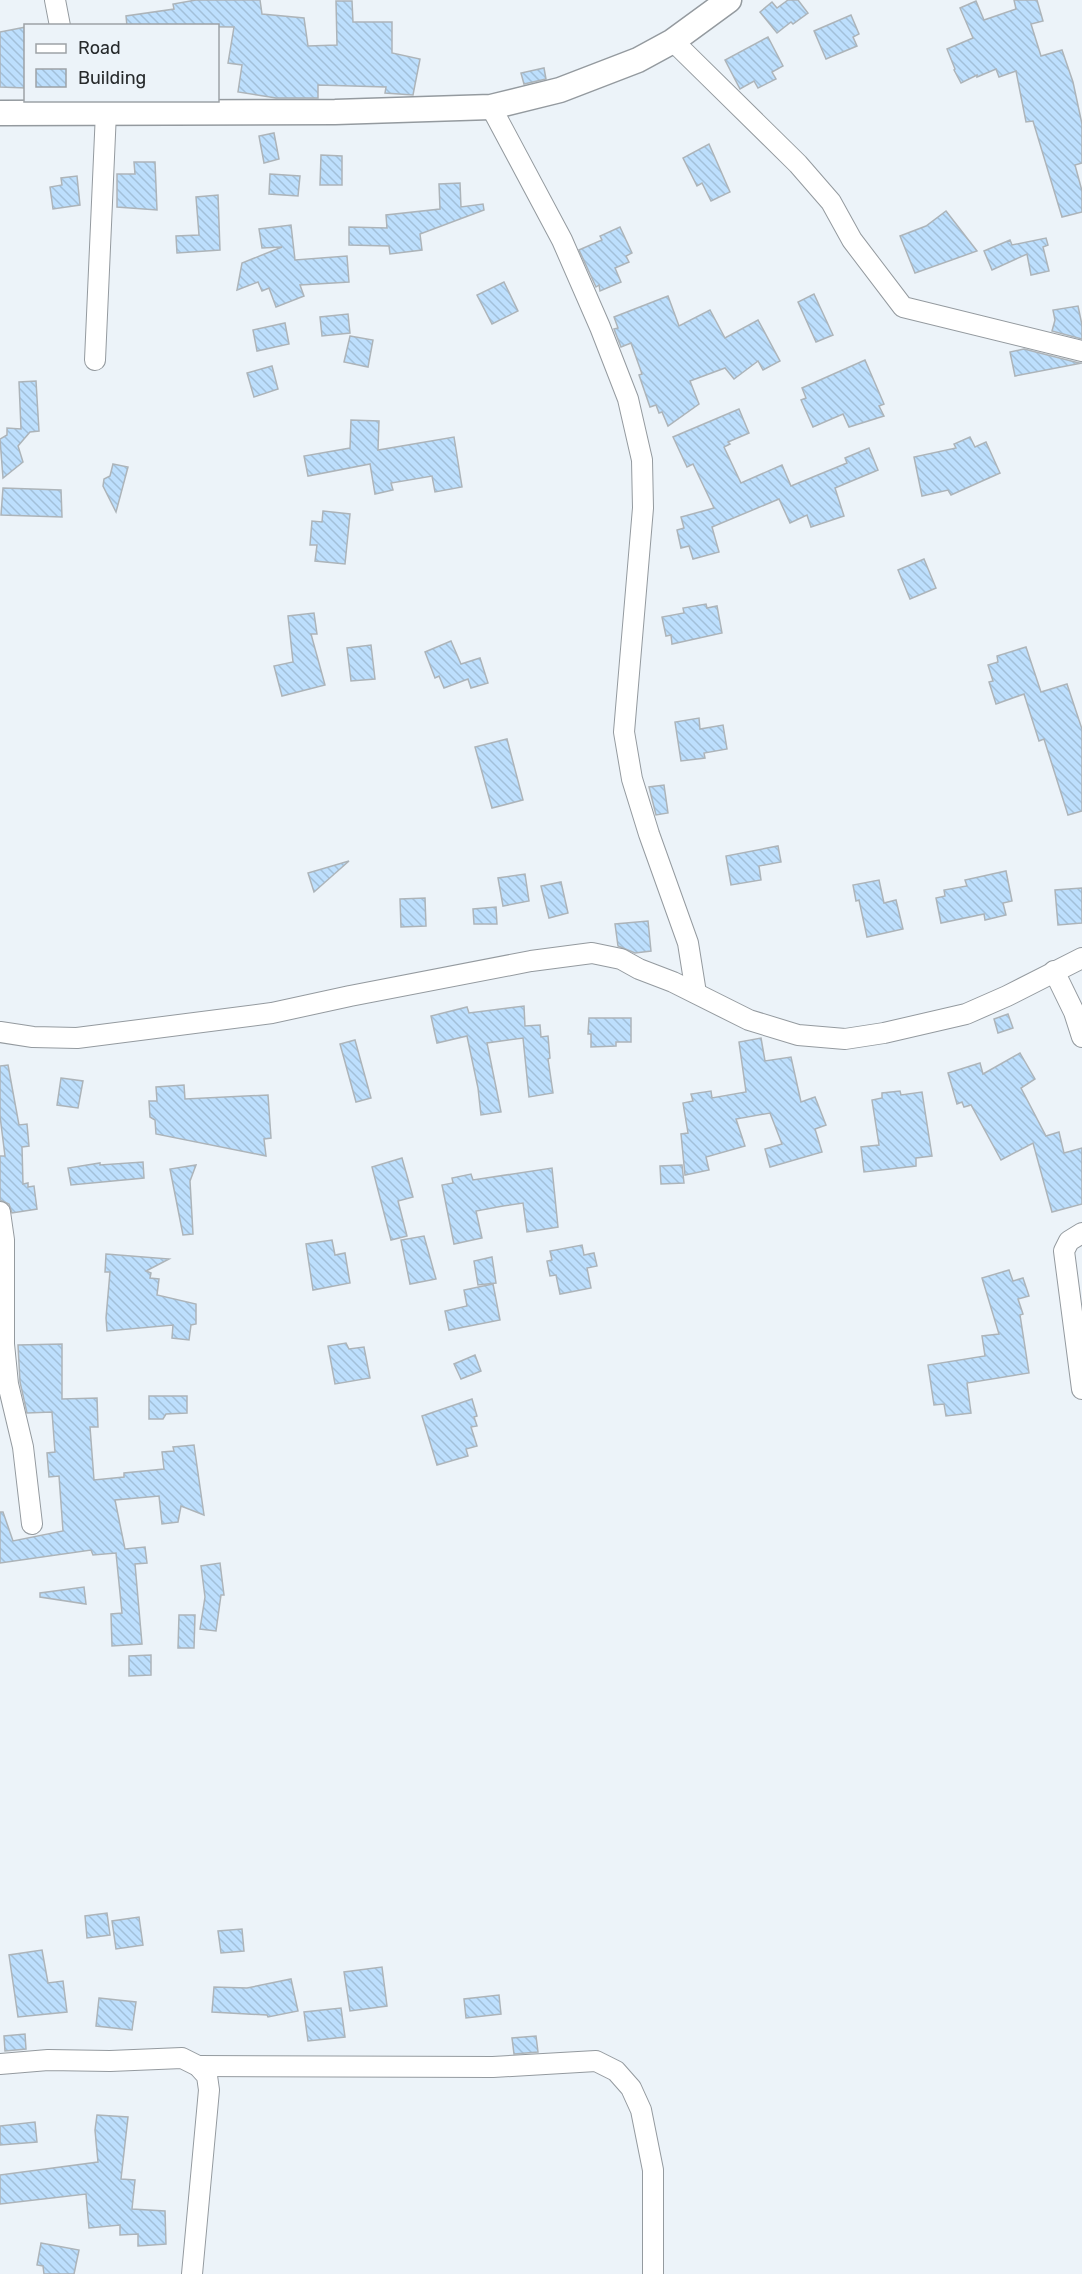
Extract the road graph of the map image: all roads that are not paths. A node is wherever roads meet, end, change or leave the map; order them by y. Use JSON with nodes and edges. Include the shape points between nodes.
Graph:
{"nodes":[{"id":1,"x":55,"y":0,"type":"edge"},
{"id":2,"x":729,"y":0,"type":"edge"},
{"id":3,"x":60,"y":24,"type":"edge"},
{"id":4,"x":673,"y":41,"type":"junction"},
{"id":5,"x":77,"y":106,"type":"edge"},
{"id":6,"x":490,"y":107,"type":"junction"},
{"id":7,"x":106,"y":112,"type":"junction"},
{"id":8,"x":0,"y":113,"type":"edge"},
{"id":9,"x":1082,"y":351,"type":"edge"},
{"id":10,"x":95,"y":360,"type":"dead end"},
{"id":11,"x":1082,"y":958,"type":"edge"},
{"id":12,"x":1054,"y":972,"type":"junction"},
{"id":13,"x":696,"y":993,"type":"junction"},
{"id":14,"x":0,"y":1032,"type":"edge"},
{"id":15,"x":1082,"y":1037,"type":"edge"},
{"id":16,"x":0,"y":1212,"type":"edge"},
{"id":17,"x":1082,"y":1233,"type":"edge"},
{"id":18,"x":1082,"y":1389,"type":"edge"},
{"id":19,"x":32,"y":1524,"type":"dead end"},
{"id":20,"x":0,"y":2064,"type":"edge"},
{"id":21,"x":198,"y":2066,"type":"junction"},
{"id":22,"x":192,"y":2274,"type":"edge"},
{"id":23,"x":653,"y":2274,"type":"edge"}],
"edges":[{"from":1,"to":3,"type":"street"},
{"from":2,"to":4,"type":"street"},
{"from":4,"to":6,"type":"street","via":[[638,60],[560,90]]},
{"from":4,"to":9,"type":"street","via":[[825,194],[852,240],[903,307]]},
{"from":5,"to":7,"type":"street"},
{"from":5,"to":8,"type":"street"},
{"from":6,"to":7,"type":"street"},
{"from":6,"to":13,"type":"street","via":[[562,240],[628,399],[642,460],[643,508],[624,732],[645,823],[688,943]]},
{"from":7,"to":10,"type":"street"},
{"from":11,"to":12,"type":"street"},
{"from":12,"to":13,"type":"street","via":[[966,1014],[845,1039],[798,1035],[748,1020]]},
{"from":12,"to":15,"type":"street"},
{"from":13,"to":14,"type":"street","via":[[621,959],[592,953],[521,963],[272,1013],[77,1038]]},
{"from":16,"to":19,"type":"street","via":[[8,1384],[23,1447]]},
{"from":17,"to":18,"type":"street","via":[[1069,1240],[1064,1251]]},
{"from":20,"to":21,"type":"street","via":[[182,2058]]},
{"from":21,"to":22,"type":"street","via":[[207,2076],[209,2090]]},
{"from":21,"to":23,"type":"street","via":[[493,2067],[596,2061],[616,2071],[641,2110],[653,2170]]}]}
